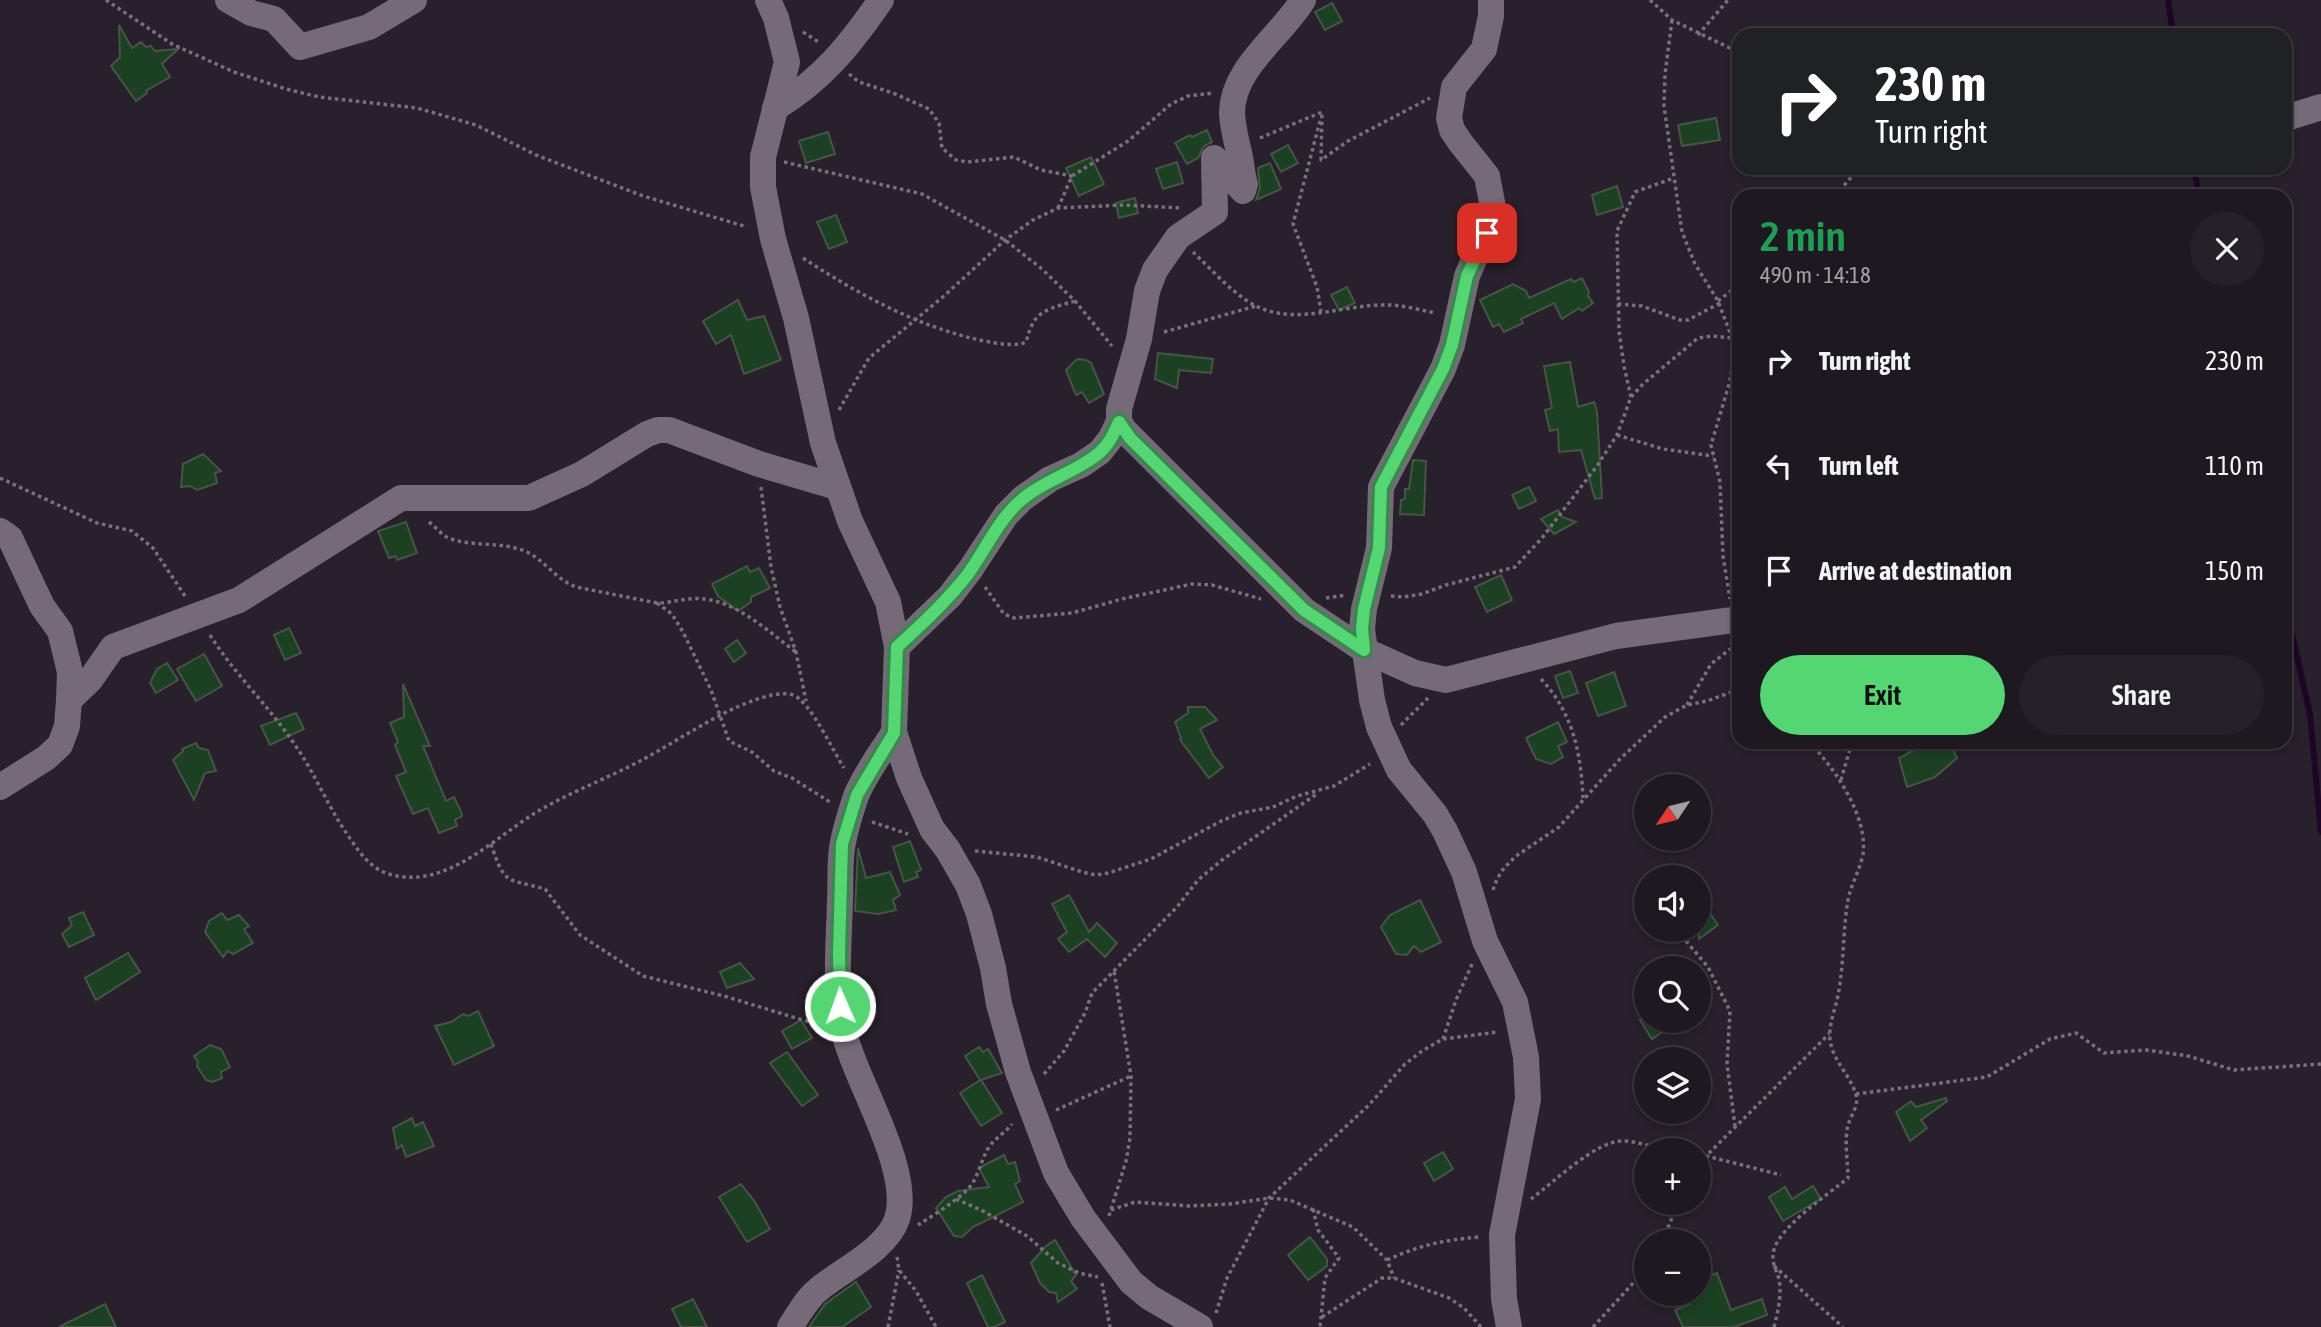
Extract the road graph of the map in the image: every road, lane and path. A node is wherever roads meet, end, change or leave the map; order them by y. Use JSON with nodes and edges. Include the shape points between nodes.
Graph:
{"nodes":[{"id":1,"x":106,"y":0,"type":"edge"},
{"id":2,"x":228,"y":0,"type":"edge"},
{"id":3,"x":414,"y":0,"type":"edge"},
{"id":4,"x":881,"y":0,"type":"edge"},
{"id":5,"x":1303,"y":0,"type":"edge"},
{"id":6,"x":1491,"y":0,"type":"edge"},
{"id":7,"x":1650,"y":0,"type":"edge"},
{"id":8,"x":1728,"y":0,"type":"edge"},
{"id":9,"x":772,"y":9,"type":"edge"},
{"id":10,"x":1672,"y":20,"type":"junction"},
{"id":11,"x":1698,"y":35,"type":"junction"},
{"id":12,"x":1732,"y":50,"type":"edge"},
{"id":13,"x":836,"y":60,"type":"junction"},
{"id":14,"x":1454,"y":87,"type":"junction"},
{"id":15,"x":1236,"y":90,"type":"junction"},
{"id":16,"x":2321,"y":107,"type":"edge"},
{"id":17,"x":775,"y":108,"type":"junction"},
{"id":18,"x":1322,"y":112,"type":"junction"},
{"id":19,"x":2292,"y":116,"type":"edge"},
{"id":20,"x":1250,"y":143,"type":"dead end"},
{"id":21,"x":763,"y":157,"type":"junction"},
{"id":22,"x":1853,"y":175,"type":"edge"},
{"id":23,"x":1072,"y":176,"type":"junction"},
{"id":24,"x":1674,"y":178,"type":"junction"},
{"id":25,"x":1841,"y":189,"type":"edge"},
{"id":26,"x":1058,"y":208,"type":"junction"},
{"id":27,"x":1215,"y":212,"type":"junction"},
{"id":28,"x":1178,"y":237,"type":"junction"},
{"id":29,"x":773,"y":239,"type":"junction"},
{"id":30,"x":1005,"y":240,"type":"junction"},
{"id":31,"x":1732,"y":291,"type":"edge"},
{"id":32,"x":1075,"y":301,"type":"junction"},
{"id":33,"x":1719,"y":302,"type":"junction"},
{"id":34,"x":1618,"y":304,"type":"junction"},
{"id":35,"x":1256,"y":306,"type":"junction"},
{"id":36,"x":1321,"y":312,"type":"junction"},
{"id":37,"x":1458,"y":317,"type":"junction"},
{"id":38,"x":913,"y":320,"type":"junction"},
{"id":39,"x":1732,"y":338,"type":"joint"},
{"id":40,"x":1139,"y":339,"type":"junction"},
{"id":41,"x":1732,"y":366,"type":"edge"},
{"id":42,"x":1132,"y":369,"type":"junction"},
{"id":43,"x":1631,"y":397,"type":"junction"},
{"id":44,"x":1119,"y":422,"type":"junction"},
{"id":45,"x":1616,"y":435,"type":"junction"},
{"id":46,"x":823,"y":443,"type":"junction"},
{"id":47,"x":1713,"y":456,"type":"junction"},
{"id":48,"x":759,"y":464,"type":"junction"},
{"id":49,"x":0,"y":478,"type":"edge"},
{"id":50,"x":837,"y":487,"type":"junction"},
{"id":51,"x":401,"y":498,"type":"junction"},
{"id":52,"x":0,"y":531,"type":"edge"},
{"id":53,"x":970,"y":570,"type":"junction"},
{"id":54,"x":1368,"y":591,"type":"junction"},
{"id":55,"x":1266,"y":600,"type":"dead end"},
{"id":56,"x":1294,"y":600,"type":"junction"},
{"id":57,"x":657,"y":604,"type":"junction"},
{"id":58,"x":1732,"y":605,"type":"edge"},
{"id":59,"x":198,"y":616,"type":"junction"},
{"id":60,"x":1732,"y":627,"type":"edge"},
{"id":61,"x":1732,"y":634,"type":"edge"},
{"id":62,"x":897,"y":647,"type":"junction"},
{"id":63,"x":1364,"y":650,"type":"junction"},
{"id":64,"x":796,"y":652,"type":"junction"},
{"id":65,"x":1524,"y":661,"type":"junction"},
{"id":66,"x":1446,"y":680,"type":"junction"},
{"id":67,"x":1732,"y":692,"type":"edge"},
{"id":68,"x":69,"y":700,"type":"junction"},
{"id":69,"x":806,"y":703,"type":"junction"},
{"id":70,"x":1687,"y":705,"type":"junction"},
{"id":71,"x":721,"y":716,"type":"junction"},
{"id":72,"x":894,"y":733,"type":"junction"},
{"id":73,"x":1387,"y":746,"type":"junction"},
{"id":74,"x":1815,"y":749,"type":"edge"},
{"id":75,"x":1850,"y":749,"type":"edge"},
{"id":76,"x":1841,"y":781,"type":"junction"},
{"id":77,"x":0,"y":787,"type":"edge"},
{"id":78,"x":1319,"y":791,"type":"junction"},
{"id":79,"x":1583,"y":800,"type":"junction"},
{"id":80,"x":854,"y":804,"type":"junction"},
{"id":81,"x":910,"y":835,"type":"dead end"},
{"id":82,"x":491,"y":844,"type":"junction"},
{"id":83,"x":948,"y":850,"type":"junction"},
{"id":84,"x":1491,"y":899,"type":"dead end"},
{"id":85,"x":1485,"y":941,"type":"junction"},
{"id":86,"x":1687,"y":942,"type":"edge"},
{"id":87,"x":1114,"y":971,"type":"junction"},
{"id":88,"x":1521,"y":1030,"type":"junction"},
{"id":89,"x":844,"y":1033,"type":"junction"},
{"id":90,"x":1829,"y":1034,"type":"junction"},
{"id":91,"x":1443,"y":1040,"type":"junction"},
{"id":92,"x":2321,"y":1064,"type":"edge"},
{"id":93,"x":1131,"y":1076,"type":"junction"},
{"id":94,"x":1027,"y":1094,"type":"junction"},
{"id":95,"x":1856,"y":1094,"type":"junction"},
{"id":96,"x":1036,"y":1120,"type":"junction"},
{"id":97,"x":1735,"y":1126,"type":"junction"},
{"id":98,"x":1634,"y":1142,"type":"edge"},
{"id":99,"x":1711,"y":1149,"type":"edge"},
{"id":100,"x":1711,"y":1157,"type":"edge"},
{"id":101,"x":1781,"y":1175,"type":"dead end"},
{"id":102,"x":1269,"y":1198,"type":"junction"},
{"id":103,"x":955,"y":1199,"type":"junction"},
{"id":104,"x":1313,"y":1209,"type":"junction"},
{"id":105,"x":1110,"y":1210,"type":"junction"},
{"id":106,"x":1505,"y":1225,"type":"junction"},
{"id":107,"x":892,"y":1235,"type":"junction"},
{"id":108,"x":1104,"y":1247,"type":"junction"},
{"id":109,"x":1387,"y":1260,"type":"junction"},
{"id":110,"x":1774,"y":1266,"type":"junction"},
{"id":111,"x":899,"y":1270,"type":"junction"},
{"id":112,"x":1394,"y":1278,"type":"junction"},
{"id":113,"x":1634,"y":1282,"type":"edge"},
{"id":114,"x":1322,"y":1317,"type":"junction"},
{"id":115,"x":1208,"y":1321,"type":"edge"},
{"id":116,"x":790,"y":1327,"type":"edge"},
{"id":117,"x":888,"y":1327,"type":"edge"},
{"id":118,"x":936,"y":1327,"type":"edge"},
{"id":119,"x":1110,"y":1327,"type":"edge"},
{"id":120,"x":1320,"y":1327,"type":"edge"},
{"id":121,"x":1481,"y":1327,"type":"edge"},
{"id":122,"x":1509,"y":1327,"type":"edge"},
{"id":123,"x":1593,"y":1327,"type":"edge"},
{"id":124,"x":1774,"y":1327,"type":"edge"},
{"id":125,"x":1843,"y":1327,"type":"edge"}],
"edges":[{"from":1,"to":29,"type":"path","via":[[172,44],[234,72],[319,97],[417,108],[476,125],[611,184]]},
{"from":2,"to":3,"type":"street","via":[[274,19],[300,47],[369,27]]},
{"from":4,"to":13,"type":"street"},
{"from":5,"to":15,"type":"street"},
{"from":6,"to":14,"type":"street","via":[[1484,49]]},
{"from":7,"to":10,"type":"path"},
{"from":8,"to":11,"type":"path"},
{"from":9,"to":13,"type":"path"},
{"from":9,"to":17,"type":"street","via":[[787,62]]},
{"from":10,"to":11,"type":"path"},
{"from":10,"to":24,"type":"path","via":[[1664,106]]},
{"from":11,"to":12,"type":"path"},
{"from":13,"to":17,"type":"street"},
{"from":13,"to":23,"type":"path","via":[[859,82],[929,109],[939,123],[942,148],[956,160],[1014,157],[1041,170]]},
{"from":14,"to":18,"type":"path","via":[[1382,122],[1321,160]]},
{"from":14,"to":37,"type":"street","via":[[1449,118],[1452,130],[1487,176],[1492,201],[1491,220],[1467,276]]},
{"from":15,"to":23,"type":"path","via":[[1188,96],[1171,104],[1115,151]]},
{"from":15,"to":27,"type":"street","via":[[1232,111],[1245,184],[1242,191],[1214,158]]},
{"from":16,"to":19,"type":"street"},
{"from":17,"to":21,"type":"street"},
{"from":18,"to":20,"type":"path"},
{"from":18,"to":36,"type":"path","via":[[1293,224],[1317,287]]},
{"from":21,"to":29,"type":"street","via":[[763,187]]},
{"from":21,"to":30,"type":"path","via":[[922,194]]},
{"from":22,"to":25,"type":"path"},
{"from":23,"to":26,"type":"path"},
{"from":24,"to":33,"type":"path","via":[[1688,249]]},
{"from":24,"to":34,"type":"path","via":[[1635,192],[1622,218],[1617,231]]},
{"from":26,"to":27,"type":"path","via":[[1163,206]]},
{"from":26,"to":30,"type":"path"},
{"from":27,"to":28,"type":"street"},
{"from":28,"to":35,"type":"path"},
{"from":28,"to":40,"type":"street","via":[[1147,291]]},
{"from":29,"to":38,"type":"path","via":[[849,288]]},
{"from":29,"to":46,"type":"street","via":[[796,318]]},
{"from":30,"to":32,"type":"path"},
{"from":30,"to":38,"type":"path"},
{"from":31,"to":33,"type":"path"},
{"from":32,"to":38,"type":"path","via":[[1039,315],[1026,342],[1016,345],[980,340]]},
{"from":32,"to":42,"type":"path"},
{"from":33,"to":34,"type":"path","via":[[1688,320]]},
{"from":33,"to":39,"type":"path"},
{"from":34,"to":43,"type":"path"},
{"from":35,"to":36,"type":"path","via":[[1299,316]]},
{"from":35,"to":40,"type":"path"},
{"from":36,"to":37,"type":"path","via":[[1388,305]]},
{"from":37,"to":54,"type":"street","via":[[1443,369],[1381,487],[1379,548]]},
{"from":38,"to":46,"type":"path","via":[[869,358]]},
{"from":39,"to":43,"type":"path","via":[[1698,338]]},
{"from":40,"to":42,"type":"street"},
{"from":41,"to":47,"type":"path","via":[[1713,433]]},
{"from":42,"to":44,"type":"street"},
{"from":43,"to":45,"type":"path"},
{"from":44,"to":53,"type":"street","via":[[1100,452],[1023,498],[1006,515]]},
{"from":44,"to":56,"type":"street"},
{"from":45,"to":47,"type":"path","via":[[1663,449]]},
{"from":45,"to":54,"type":"path","via":[[1542,538],[1515,567],[1404,597]]},
{"from":46,"to":50,"type":"street"},
{"from":47,"to":58,"type":"path","via":[[1720,482],[1723,556]]},
{"from":48,"to":50,"type":"street"},
{"from":48,"to":51,"type":"street","via":[[658,430],[529,498]]},
{"from":48,"to":64,"type":"path","via":[[771,567]]},
{"from":49,"to":59,"type":"path","via":[[97,523],[132,531],[153,548]]},
{"from":50,"to":62,"type":"street","via":[[888,602]]},
{"from":51,"to":57,"type":"path","via":[[449,539],[512,547],[528,553],[565,583]]},
{"from":51,"to":59,"type":"street","via":[[239,600]]},
{"from":52,"to":68,"type":"street","via":[[10,538],[42,606],[60,631],[70,672]]},
{"from":53,"to":55,"type":"path","via":[[1004,614],[1014,618],[1072,613],[1192,584]]},
{"from":53,"to":62,"type":"street"},
{"from":54,"to":56,"type":"path"},
{"from":54,"to":63,"type":"street"},
{"from":56,"to":63,"type":"street"},
{"from":57,"to":64,"type":"path","via":[[690,598],[712,600],[740,611]]},
{"from":57,"to":71,"type":"path","via":[[672,614],[683,632]]},
{"from":59,"to":68,"type":"street","via":[[113,647]]},
{"from":59,"to":82,"type":"path","via":[[297,747],[341,824],[372,866],[389,874],[425,876],[442,872]]},
{"from":60,"to":65,"type":"street","via":[[1616,636]]},
{"from":61,"to":70,"type":"path"},
{"from":62,"to":72,"type":"street"},
{"from":63,"to":66,"type":"street","via":[[1415,673]]},
{"from":63,"to":73,"type":"street","via":[[1372,700]]},
{"from":64,"to":69,"type":"path"},
{"from":65,"to":66,"type":"street"},
{"from":65,"to":79,"type":"path","via":[[1559,703],[1578,743]]},
{"from":66,"to":73,"type":"path","via":[[1413,711]]},
{"from":67,"to":70,"type":"path"},
{"from":68,"to":77,"type":"street","via":[[60,745]]},
{"from":69,"to":71,"type":"path","via":[[796,696],[778,694]]},
{"from":69,"to":80,"type":"path","via":[[846,771]]},
{"from":70,"to":79,"type":"path","via":[[1665,717]]},
{"from":71,"to":80,"type":"path","via":[[735,746],[752,752],[774,771]]},
{"from":71,"to":82,"type":"path","via":[[537,812]]},
{"from":72,"to":80,"type":"street"},
{"from":72,"to":83,"type":"street","via":[[921,806]]},
{"from":73,"to":78,"type":"path","via":[[1368,766]]},
{"from":73,"to":85,"type":"street","via":[[1399,770],[1445,831],[1464,872]]},
{"from":74,"to":76,"type":"path"},
{"from":75,"to":76,"type":"path"},
{"from":76,"to":90,"type":"path","via":[[1863,839],[1863,853],[1848,899],[1839,991]]},
{"from":78,"to":83,"type":"path","via":[[1241,813],[1151,859],[1096,875],[1014,853]]},
{"from":78,"to":87,"type":"path","via":[[1198,880]]},
{"from":79,"to":84,"type":"path","via":[[1559,827],[1504,868]]},
{"from":80,"to":81,"type":"path","via":[[871,822]]},
{"from":80,"to":89,"type":"street","via":[[842,844],[840,1006]]},
{"from":82,"to":89,"type":"path","via":[[498,864],[514,883],[545,889],[580,935],[643,976]]},
{"from":83,"to":94,"type":"street","via":[[979,914],[1008,1039]]},
{"from":85,"to":88,"type":"street","via":[[1515,1002]]},
{"from":85,"to":91,"type":"path","via":[[1466,974]]},
{"from":86,"to":97,"type":"path","via":[[1708,967],[1730,1011],[1727,1063]]},
{"from":87,"to":93,"type":"path"},
{"from":87,"to":94,"type":"path","via":[[1092,993],[1064,1051]]},
{"from":88,"to":91,"type":"path"},
{"from":88,"to":106,"type":"street","via":[[1528,1099]]},
{"from":89,"to":107,"type":"street","via":[[900,1189]]},
{"from":90,"to":95,"type":"path"},
{"from":90,"to":97,"type":"path"},
{"from":91,"to":102,"type":"path","via":[[1405,1064],[1369,1105]]},
{"from":92,"to":95,"type":"path","via":[[2234,1070],[2147,1050],[2104,1052],[2076,1033],[2050,1039],[1987,1077]]},
{"from":93,"to":96,"type":"path"},
{"from":93,"to":105,"type":"path","via":[[1130,1138]]},
{"from":94,"to":96,"type":"street"},
{"from":94,"to":103,"type":"path","via":[[1017,1118],[991,1144],[975,1179]]},
{"from":95,"to":110,"type":"path","via":[[1848,1126],[1848,1178],[1782,1233],[1773,1250]]},
{"from":96,"to":108,"type":"street","via":[[1056,1173]]},
{"from":97,"to":99,"type":"path"},
{"from":98,"to":106,"type":"path","via":[[1602,1145]]},
{"from":100,"to":101,"type":"path"},
{"from":102,"to":104,"type":"path"},
{"from":102,"to":105,"type":"path","via":[[1189,1206],[1135,1202]]},
{"from":102,"to":115,"type":"path"},
{"from":103,"to":107,"type":"path"},
{"from":103,"to":119,"type":"path","via":[[1027,1236],[1058,1263],[1102,1278]]},
{"from":104,"to":109,"type":"path","via":[[1353,1227]]},
{"from":104,"to":114,"type":"path","via":[[1318,1230],[1339,1258],[1325,1278]]},
{"from":105,"to":108,"type":"path"},
{"from":106,"to":109,"type":"path","via":[[1416,1247]]},
{"from":106,"to":122,"type":"street","via":[[1504,1299]]},
{"from":107,"to":111,"type":"path"},
{"from":107,"to":116,"type":"street","via":[[816,1290]]},
{"from":108,"to":115,"type":"street","via":[[1149,1297]]},
{"from":109,"to":112,"type":"path"},
{"from":110,"to":124,"type":"path","via":[[1781,1296]]},
{"from":110,"to":125,"type":"path"},
{"from":111,"to":117,"type":"path"},
{"from":111,"to":118,"type":"path"},
{"from":112,"to":114,"type":"path","via":[[1381,1278]]},
{"from":112,"to":121,"type":"path","via":[[1449,1298]]},
{"from":113,"to":123,"type":"path"},
{"from":114,"to":120,"type":"path"}]}
